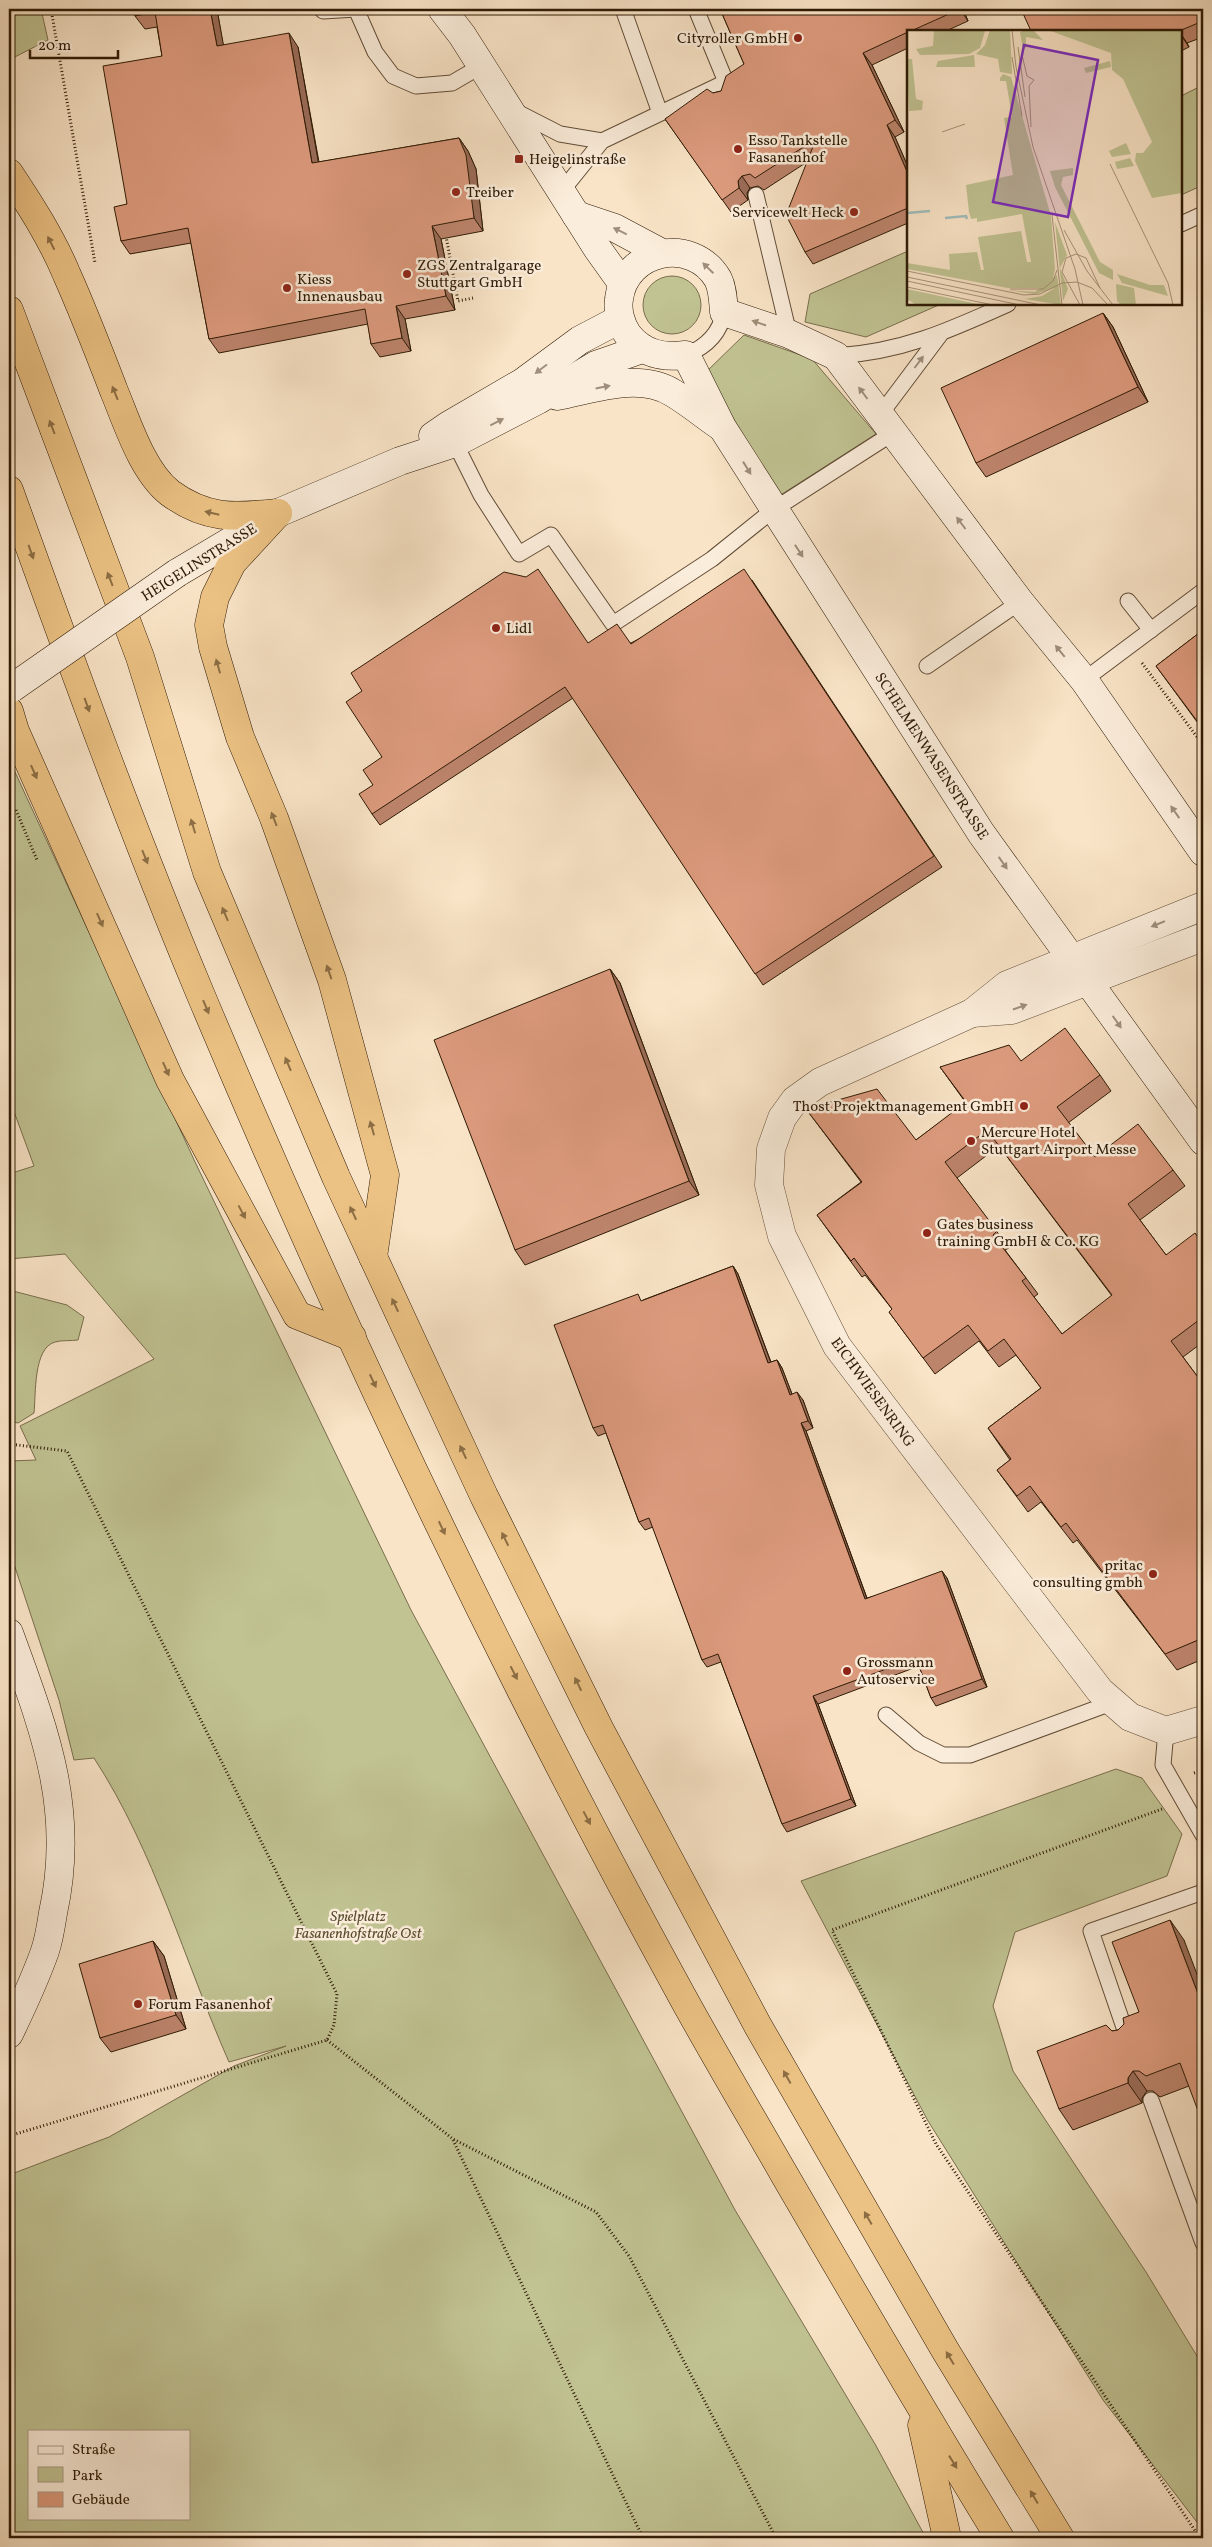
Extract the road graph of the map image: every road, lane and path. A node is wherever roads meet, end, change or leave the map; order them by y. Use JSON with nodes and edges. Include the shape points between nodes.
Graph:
{"nodes":[{"id":1,"x":51,"y":9,"type":"edge"},
{"id":2,"x":356,"y":9,"type":"edge"},
{"id":3,"x":442,"y":9,"type":"edge"},
{"id":4,"x":623,"y":9,"type":"edge"},
{"id":5,"x":696,"y":9,"type":"edge"},
{"id":6,"x":323,"y":11,"type":"dead end"},
{"id":7,"x":481,"y":66,"type":"junction"},
{"id":8,"x":508,"y":108,"type":"junction"},
{"id":9,"x":660,"y":114,"type":"junction"},
{"id":10,"x":602,"y":141,"type":"junction"},
{"id":11,"x":9,"y":174,"type":"edge"},
{"id":12,"x":561,"y":192,"type":"junction"},
{"id":13,"x":756,"y":195,"type":"edge"},
{"id":14,"x":1203,"y":214,"type":"edge"},
{"id":15,"x":576,"y":215,"type":"junction"},
{"id":16,"x":1182,"y":224,"type":"edge"},
{"id":17,"x":445,"y":227,"type":"edge"},
{"id":18,"x":662,"y":253,"type":"junction"},
{"id":19,"x":96,"y":267,"type":"dead end"},
{"id":20,"x":622,"y":283,"type":"junction"},
{"id":21,"x":473,"y":298,"type":"dead end"},
{"id":22,"x":1006,"y":305,"type":"edge"},
{"id":23,"x":9,"y":310,"type":"edge"},
{"id":24,"x":724,"y":312,"type":"junction"},
{"id":25,"x":620,"y":319,"type":"junction"},
{"id":26,"x":789,"y":334,"type":"junction"},
{"id":27,"x":940,"y":335,"type":"junction"},
{"id":28,"x":642,"y":349,"type":"junction"},
{"id":29,"x":686,"y":355,"type":"junction"},
{"id":30,"x":836,"y":356,"type":"junction"},
{"id":31,"x":538,"y":400,"type":"junction"},
{"id":32,"x":887,"y":424,"type":"junction"},
{"id":33,"x":722,"y":427,"type":"junction"},
{"id":34,"x":455,"y":443,"type":"junction"},
{"id":35,"x":400,"y":461,"type":"junction"},
{"id":36,"x":9,"y":490,"type":"edge"},
{"id":37,"x":773,"y":510,"type":"junction"},
{"id":38,"x":278,"y":514,"type":"junction"},
{"id":39,"x":1203,"y":591,"type":"edge"},
{"id":40,"x":1128,"y":601,"type":"dead end"},
{"id":41,"x":1020,"y":602,"type":"junction"},
{"id":42,"x":1151,"y":630,"type":"junction"},
{"id":43,"x":1130,"y":646,"type":"junction"},
{"id":44,"x":927,"y":666,"type":"dead end"},
{"id":45,"x":1084,"y":680,"type":"junction"},
{"id":46,"x":10,"y":698,"type":"edge"},
{"id":47,"x":1203,"y":745,"type":"edge"},
{"id":48,"x":16,"y":809,"type":"dead end"},
{"id":49,"x":1203,"y":852,"type":"edge"},
{"id":50,"x":37,"y":860,"type":"dead end"},
{"id":51,"x":1203,"y":906,"type":"edge"},
{"id":52,"x":1203,"y":937,"type":"edge"},
{"id":53,"x":1071,"y":959,"type":"junction"},
{"id":54,"x":1089,"y":982,"type":"junction"},
{"id":55,"x":972,"y":1013,"type":"junction"},
{"id":56,"x":1199,"y":1127,"type":"edge"},
{"id":57,"x":373,"y":1257,"type":"junction"},
{"id":58,"x":352,"y":1337,"type":"junction"},
{"id":59,"x":9,"y":1444,"type":"edge"},
{"id":60,"x":9,"y":1633,"type":"edge"},
{"id":61,"x":1114,"y":1702,"type":"junction"},
{"id":62,"x":886,"y":1715,"type":"dead end"},
{"id":63,"x":1203,"y":1720,"type":"edge"},
{"id":64,"x":1166,"y":1731,"type":"junction"},
{"id":65,"x":1184,"y":1802,"type":"junction"},
{"id":66,"x":1203,"y":1835,"type":"edge"},
{"id":67,"x":1203,"y":1892,"type":"edge"},
{"id":68,"x":9,"y":2034,"type":"edge"},
{"id":69,"x":327,"y":2040,"type":"junction"},
{"id":70,"x":1129,"y":2042,"type":"edge"},
{"id":71,"x":1151,"y":2100,"type":"edge"},
{"id":72,"x":9,"y":2136,"type":"edge"},
{"id":73,"x":453,"y":2139,"type":"junction"},
{"id":74,"x":1203,"y":2243,"type":"edge"},
{"id":75,"x":918,"y":2406,"type":"junction"},
{"id":76,"x":643,"y":2538,"type":"edge"},
{"id":77,"x":776,"y":2538,"type":"edge"},
{"id":78,"x":947,"y":2538,"type":"edge"},
{"id":79,"x":1000,"y":2538,"type":"edge"},
{"id":80,"x":1060,"y":2538,"type":"edge"},
{"id":81,"x":1200,"y":2538,"type":"edge"}],
"edges":[{"from":1,"to":19,"type":"path"},
{"from":2,"to":6,"type":"lane"},
{"from":2,"to":7,"type":"lane","via":[[375,52],[393,76],[416,86],[452,83]]},
{"from":3,"to":7,"type":"street"},
{"from":4,"to":9,"type":"lane"},
{"from":5,"to":9,"type":"lane","via":[[725,89]]},
{"from":7,"to":8,"type":"street"},
{"from":8,"to":10,"type":"lane","via":[[560,134]]},
{"from":8,"to":12,"type":"street"},
{"from":9,"to":10,"type":"lane"},
{"from":10,"to":12,"type":"lane"},
{"from":38,"to":11,"type":"highway","one_way":true,"via":[[232,518],[197,510],[168,492],[147,466],[66,273],[37,215]]},
{"from":12,"to":15,"type":"street"},
{"from":13,"to":26,"type":"lane"},
{"from":14,"to":16,"type":"lane"},
{"from":18,"to":15,"type":"street","one_way":true,"via":[[615,228]]},
{"from":15,"to":20,"type":"street"},
{"from":17,"to":21,"type":"path","via":[[458,301]]},
{"from":18,"to":20,"type":"street","via":[[641,261]]},
{"from":24,"to":18,"type":"street","one_way":true,"via":[[718,279],[708,266],[686,255]]},
{"from":20,"to":25,"type":"street","via":[[618,305]]},
{"from":22,"to":27,"type":"lane"},
{"from":57,"to":23,"type":"highway","one_way":true,"via":[[207,872],[140,657]]},
{"from":26,"to":24,"type":"street","one_way":true},
{"from":24,"to":29,"type":"lane","via":[[722,324],[711,339],[699,350]]},
{"from":25,"to":28,"type":"street","via":[[625,331]]},
{"from":25,"to":35,"type":"street","name":"HEIGELINSTRASSE","one_way":true,"via":[[580,340],[523,382],[449,425]]},
{"from":26,"to":30,"type":"street"},
{"from":27,"to":30,"type":"lane","via":[[886,350]]},
{"from":32,"to":27,"type":"lane","one_way":true},
{"from":28,"to":29,"type":"street","via":[[663,356]]},
{"from":28,"to":31,"type":"street","name":"HEIGELINSTRASSE","via":[[596,365]]},
{"from":29,"to":33,"type":"street","name":"SCHELMENWASENSTRASSE"},
{"from":32,"to":30,"type":"street","one_way":true},
{"from":31,"to":33,"type":"street","one_way":true,"via":[[625,383],[649,383],[673,392]]},
{"from":34,"to":31,"type":"street","name":"HEIGELINSTRASSE","one_way":true},
{"from":32,"to":37,"type":"lane"},
{"from":41,"to":32,"type":"street","one_way":true},
{"from":33,"to":37,"type":"street","name":"SCHELMENWASENSTRASSE","one_way":true},
{"from":34,"to":35,"type":"street","name":"HEIGELINSTRASSE"},
{"from":34,"to":37,"type":"lane","via":[[481,495],[519,554],[551,535],[613,624],[712,558]]},
{"from":35,"to":38,"type":"street","name":"HEIGELINSTRASSE"},
{"from":36,"to":58,"type":"highway","one_way":true,"via":[[93,720],[200,991]]},
{"from":37,"to":53,"type":"street","name":"SCHELMENWASENSTRASSE","one_way":true,"via":[[981,833]]},
{"from":38,"to":46,"type":"street","name":"HEIGELINSTRASSE","bridge":true,"via":[[177,573]]},
{"from":57,"to":38,"type":"highway","one_way":true,"via":[[385,1175],[332,980],[277,827],[240,737],[208,625],[232,562]]},
{"from":39,"to":42,"type":"lane"},
{"from":40,"to":42,"type":"lane"},
{"from":41,"to":44,"type":"lane"},
{"from":45,"to":41,"type":"street","one_way":true},
{"from":42,"to":43,"type":"lane"},
{"from":43,"to":45,"type":"lane"},
{"from":43,"to":47,"type":"path"},
{"from":49,"to":45,"type":"street","one_way":true},
{"from":46,"to":58,"type":"highway","one_way":true,"via":[[15,731],[170,1080],[297,1314]]},
{"from":48,"to":50,"type":"path"},
{"from":51,"to":53,"type":"street","name":"EICHWIESENRING","one_way":true},
{"from":52,"to":54,"type":"street","name":"EICHWIESENRING"},
{"from":53,"to":54,"type":"street","name":"SCHELMENWASENSTRASSE"},
{"from":53,"to":55,"type":"street","name":"EICHWIESENRING","via":[[1007,985]]},
{"from":55,"to":54,"type":"street","name":"EICHWIESENRING","one_way":true,"via":[[1012,1010]]},
{"from":54,"to":56,"type":"street","name":"SCHELMENWASENSTRASSE","one_way":true},
{"from":55,"to":61,"type":"street","name":"EICHWIESENRING","via":[[820,1082],[795,1100],[782,1118],[771,1150],[768,1185],[782,1236],[836,1346],[1100,1691]]},
{"from":80,"to":57,"type":"highway","one_way":true,"via":[[832,2158],[677,1876],[599,1728],[484,1496]]},
{"from":58,"to":75,"type":"highway","one_way":true,"via":[[467,1580],[676,1987]]},
{"from":59,"to":69,"type":"path","via":[[67,1451],[336,1994],[334,2025]]},
{"from":60,"to":68,"type":"street","via":[[51,1756],[60,1801],[62,1839],[58,1892],[46,1949]]},
{"from":61,"to":62,"type":"lane","via":[[970,1755],[943,1754],[919,1743]]},
{"from":61,"to":64,"type":"street","name":"EICHWIESENRING","via":[[1130,1717]]},
{"from":63,"to":64,"type":"street"},
{"from":64,"to":65,"type":"lane","via":[[1163,1765]]},
{"from":65,"to":66,"type":"lane"},
{"from":65,"to":81,"type":"path","via":[[832,1930],[936,2144]]},
{"from":67,"to":70,"type":"lane","via":[[1091,1931]]},
{"from":69,"to":72,"type":"path"},
{"from":69,"to":73,"type":"path"},
{"from":71,"to":74,"type":"lane"},
{"from":73,"to":76,"type":"path"},
{"from":73,"to":77,"type":"path","via":[[596,2212],[629,2256]]},
{"from":75,"to":78,"type":"highway"},
{"from":75,"to":79,"type":"highway","one_way":true}]}
